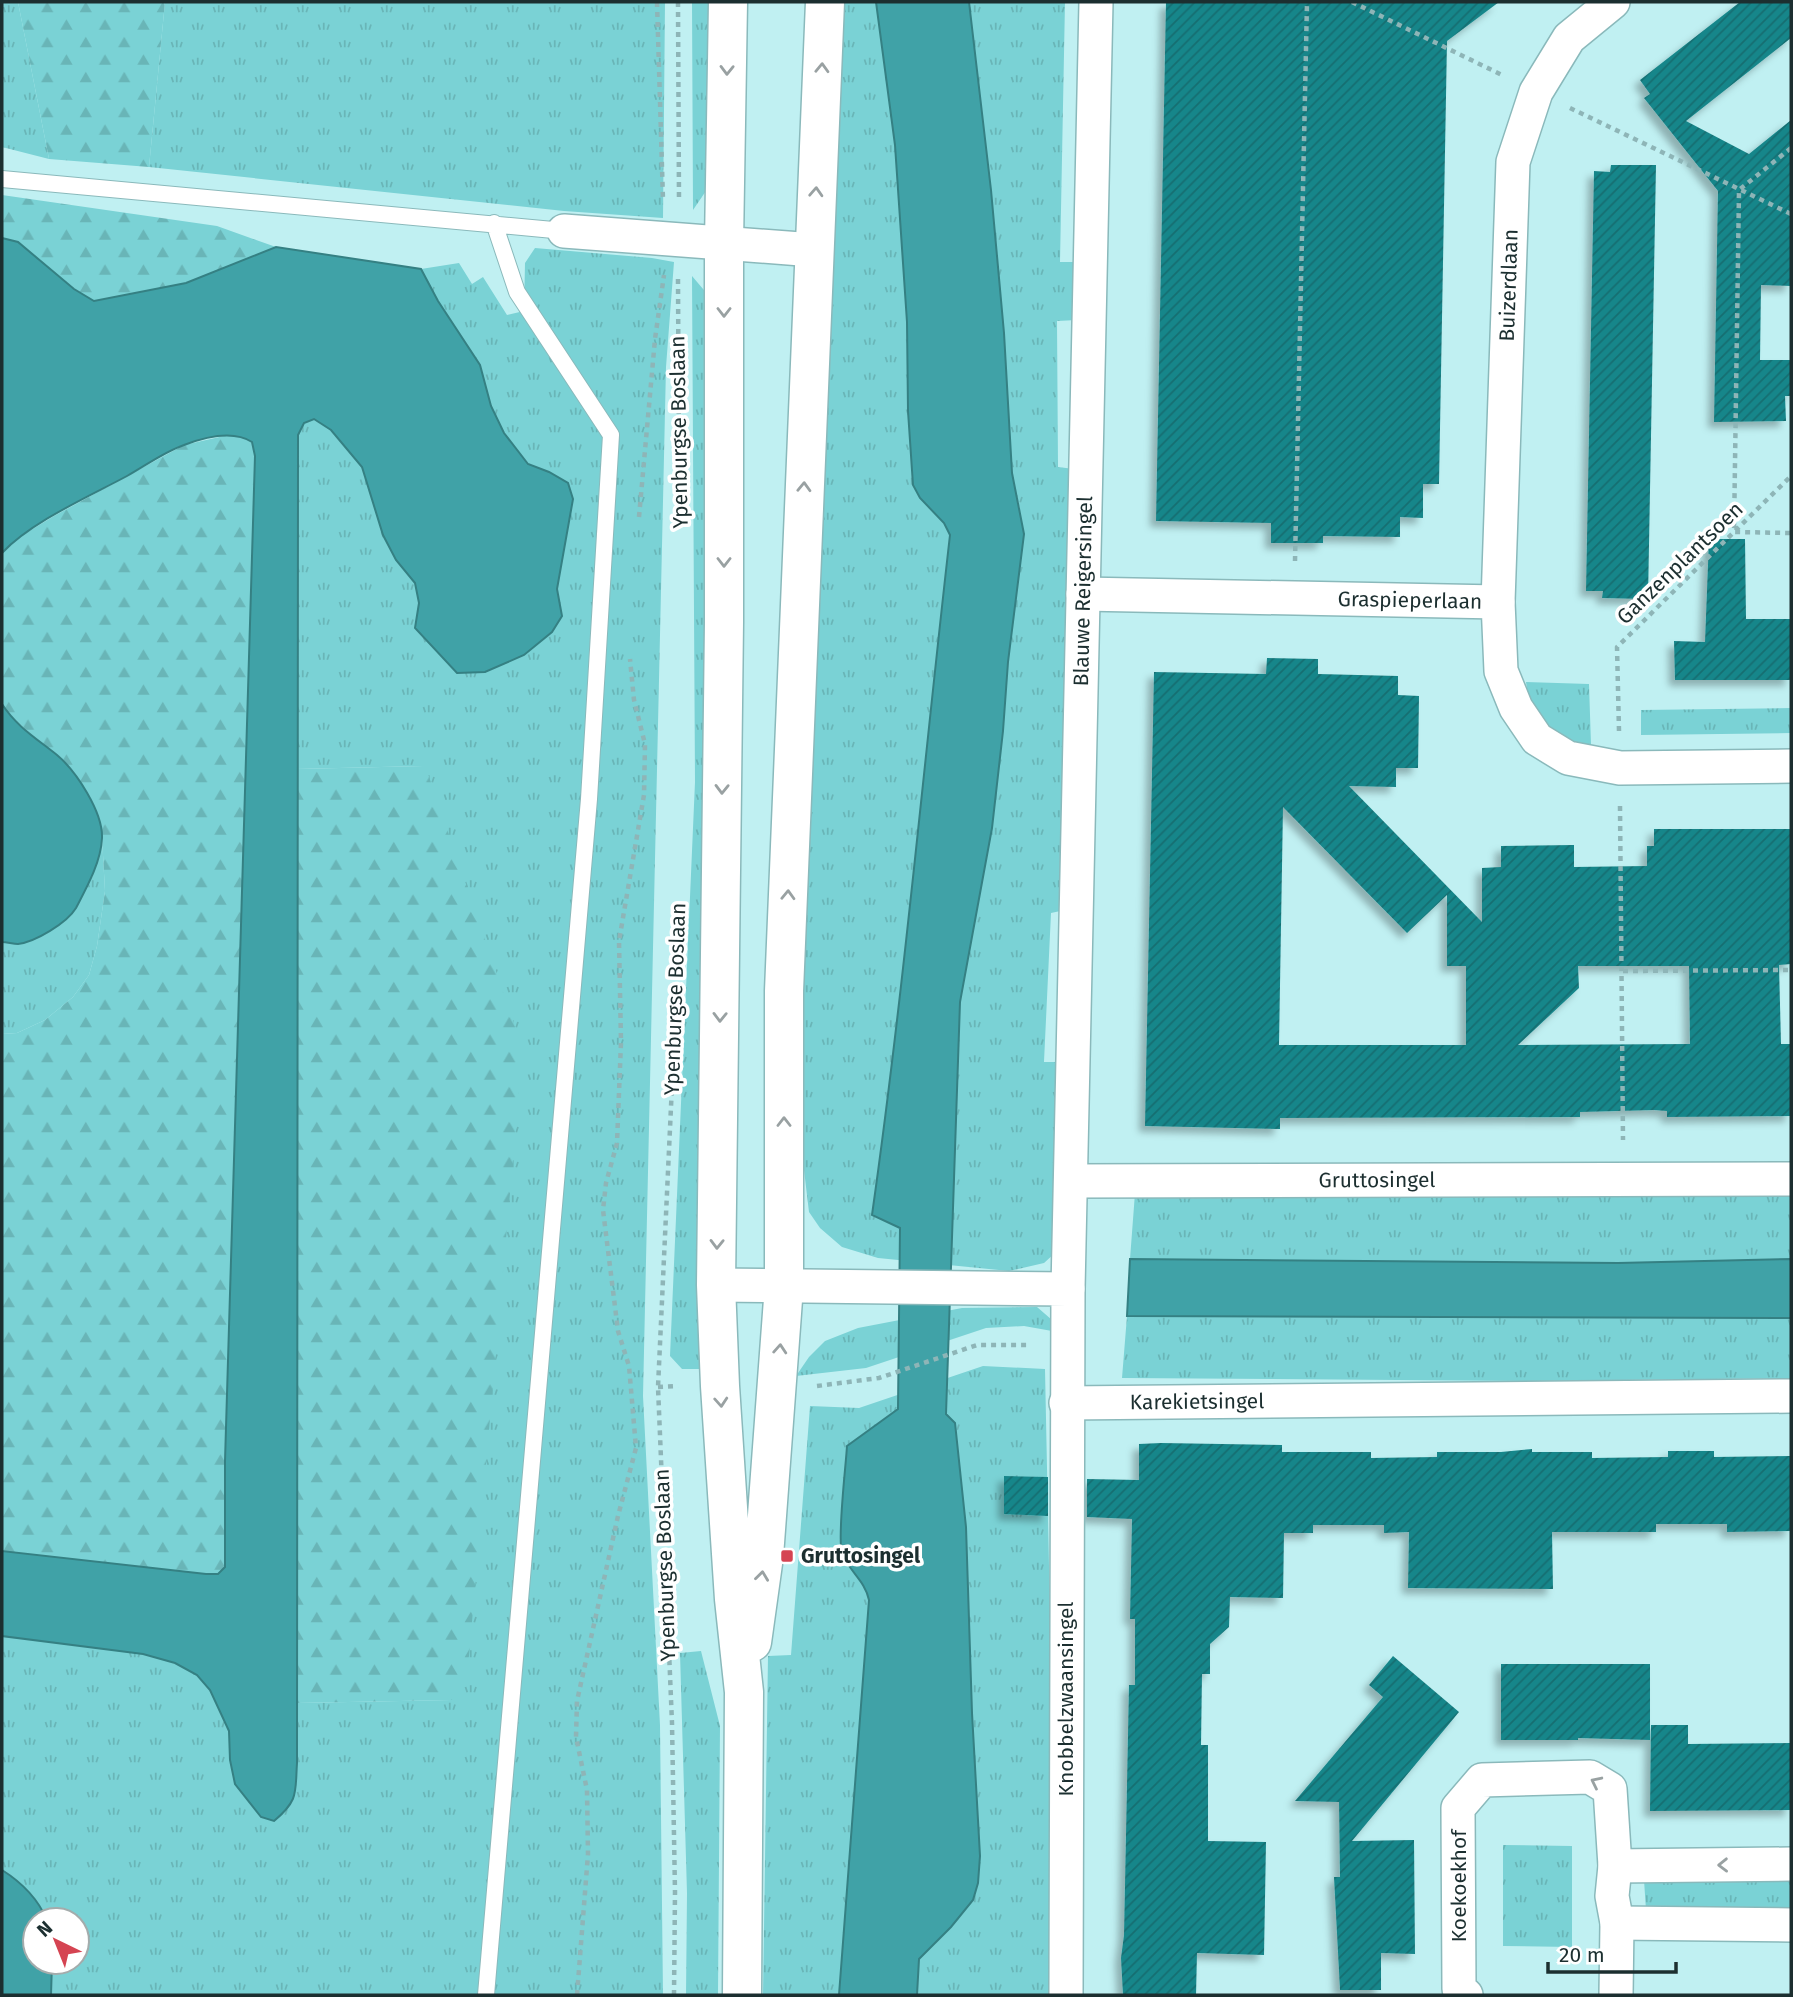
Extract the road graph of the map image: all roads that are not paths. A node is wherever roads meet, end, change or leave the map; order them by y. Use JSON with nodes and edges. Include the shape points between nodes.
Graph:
{"nodes":[{"id":1,"x":728,"y":2,"type":"edge"},
{"id":2,"x":825,"y":2,"type":"edge"},
{"id":3,"x":1096,"y":2,"type":"edge"},
{"id":4,"x":1613,"y":2,"type":"edge"},
{"id":5,"x":2,"y":179,"type":"edge"},
{"id":6,"x":494,"y":223,"type":"junction"},
{"id":7,"x":564,"y":231,"type":"joint"},
{"id":8,"x":724,"y":243,"type":"junction"},
{"id":9,"x":814,"y":250,"type":"junction"},
{"id":10,"x":1083,"y":594,"type":"junction"},
{"id":11,"x":1499,"y":602,"type":"junction"},
{"id":12,"x":1791,"y":766,"type":"edge"},
{"id":13,"x":1791,"y":1179,"type":"edge"},
{"id":14,"x":1072,"y":1181,"type":"junction"},
{"id":15,"x":716,"y":1285,"type":"junction"},
{"id":16,"x":784,"y":1286,"type":"junction"},
{"id":17,"x":1068,"y":1289,"type":"junction"},
{"id":18,"x":1791,"y":1396,"type":"edge"},
{"id":19,"x":1066,"y":1403,"type":"junction"},
{"id":20,"x":744,"y":1692,"type":"junction"},
{"id":21,"x":1791,"y":1864,"type":"edge"},
{"id":22,"x":1615,"y":1866,"type":"junction"},
{"id":23,"x":1618,"y":1923,"type":"junction"},
{"id":24,"x":1791,"y":1925,"type":"edge"},
{"id":25,"x":486,"y":1995,"type":"edge"},
{"id":26,"x":742,"y":1995,"type":"edge"},
{"id":27,"x":1066,"y":1995,"type":"edge"},
{"id":28,"x":1466,"y":1995,"type":"edge"},
{"id":29,"x":1616,"y":1995,"type":"edge"}],
"edges":[{"from":1,"to":8,"type":"main road","name":"Ypenburgse Boslaan","one_way":true},
{"from":9,"to":2,"type":"main road","name":"Ypenburgse Boslaan","one_way":true},
{"from":3,"to":10,"type":"street","name":"Blauwe Reigersingel"},
{"from":4,"to":11,"type":"street","name":"Buizerdlaan","via":[[1569,38],[1536,92],[1513,162]]},
{"from":5,"to":6,"type":"lane"},
{"from":6,"to":7,"type":"lane"},
{"from":6,"to":25,"type":"lane","via":[[517,292],[611,435],[589,799]]},
{"from":7,"to":8,"type":"street"},
{"from":8,"to":9,"type":"street"},
{"from":8,"to":15,"type":"main road","name":"Ypenburgse Boslaan","one_way":true},
{"from":16,"to":9,"type":"main road","name":"Ypenburgse Boslaan","one_way":true,"via":[[785,991]]},
{"from":10,"to":11,"type":"street","name":"Graspieperlaan"},
{"from":10,"to":14,"type":"street","name":"Blauwe Reigersingel"},
{"from":11,"to":12,"type":"street","name":"Graspieperlaan","via":[[1501,671],[1516,708],[1537,739],[1568,758],[1620,768]]},
{"from":13,"to":14,"type":"street","name":"Gruttosingel"},
{"from":14,"to":17,"type":"street"},
{"from":15,"to":16,"type":"street"},
{"from":15,"to":20,"type":"main road","name":"Ypenburgse Boslaan","one_way":true,"via":[[734,1599]]},
{"from":16,"to":17,"type":"street"},
{"from":20,"to":16,"type":"main road","name":"Ypenburgse Boslaan","one_way":true,"via":[[764,1564]]},
{"from":17,"to":19,"type":"street"},
{"from":18,"to":19,"type":"street","name":"Karekietsingel"},
{"from":19,"to":27,"type":"street","name":"Knobbelzwaansingel"},
{"from":20,"to":26,"type":"main road","name":"Ypenburgse Boslaan"},
{"from":21,"to":22,"type":"street","one_way":true},
{"from":22,"to":23,"type":"street","name":"Koekoekhof","via":[[1612,1896]]},
{"from":22,"to":28,"type":"street","name":"Koekoekhof","one_way":true,"via":[[1610,1789],[1590,1777],[1482,1780],[1458,1808],[1459,1989]]},
{"from":23,"to":24,"type":"street"},
{"from":23,"to":29,"type":"street","name":"Koekoekhof"}]}
